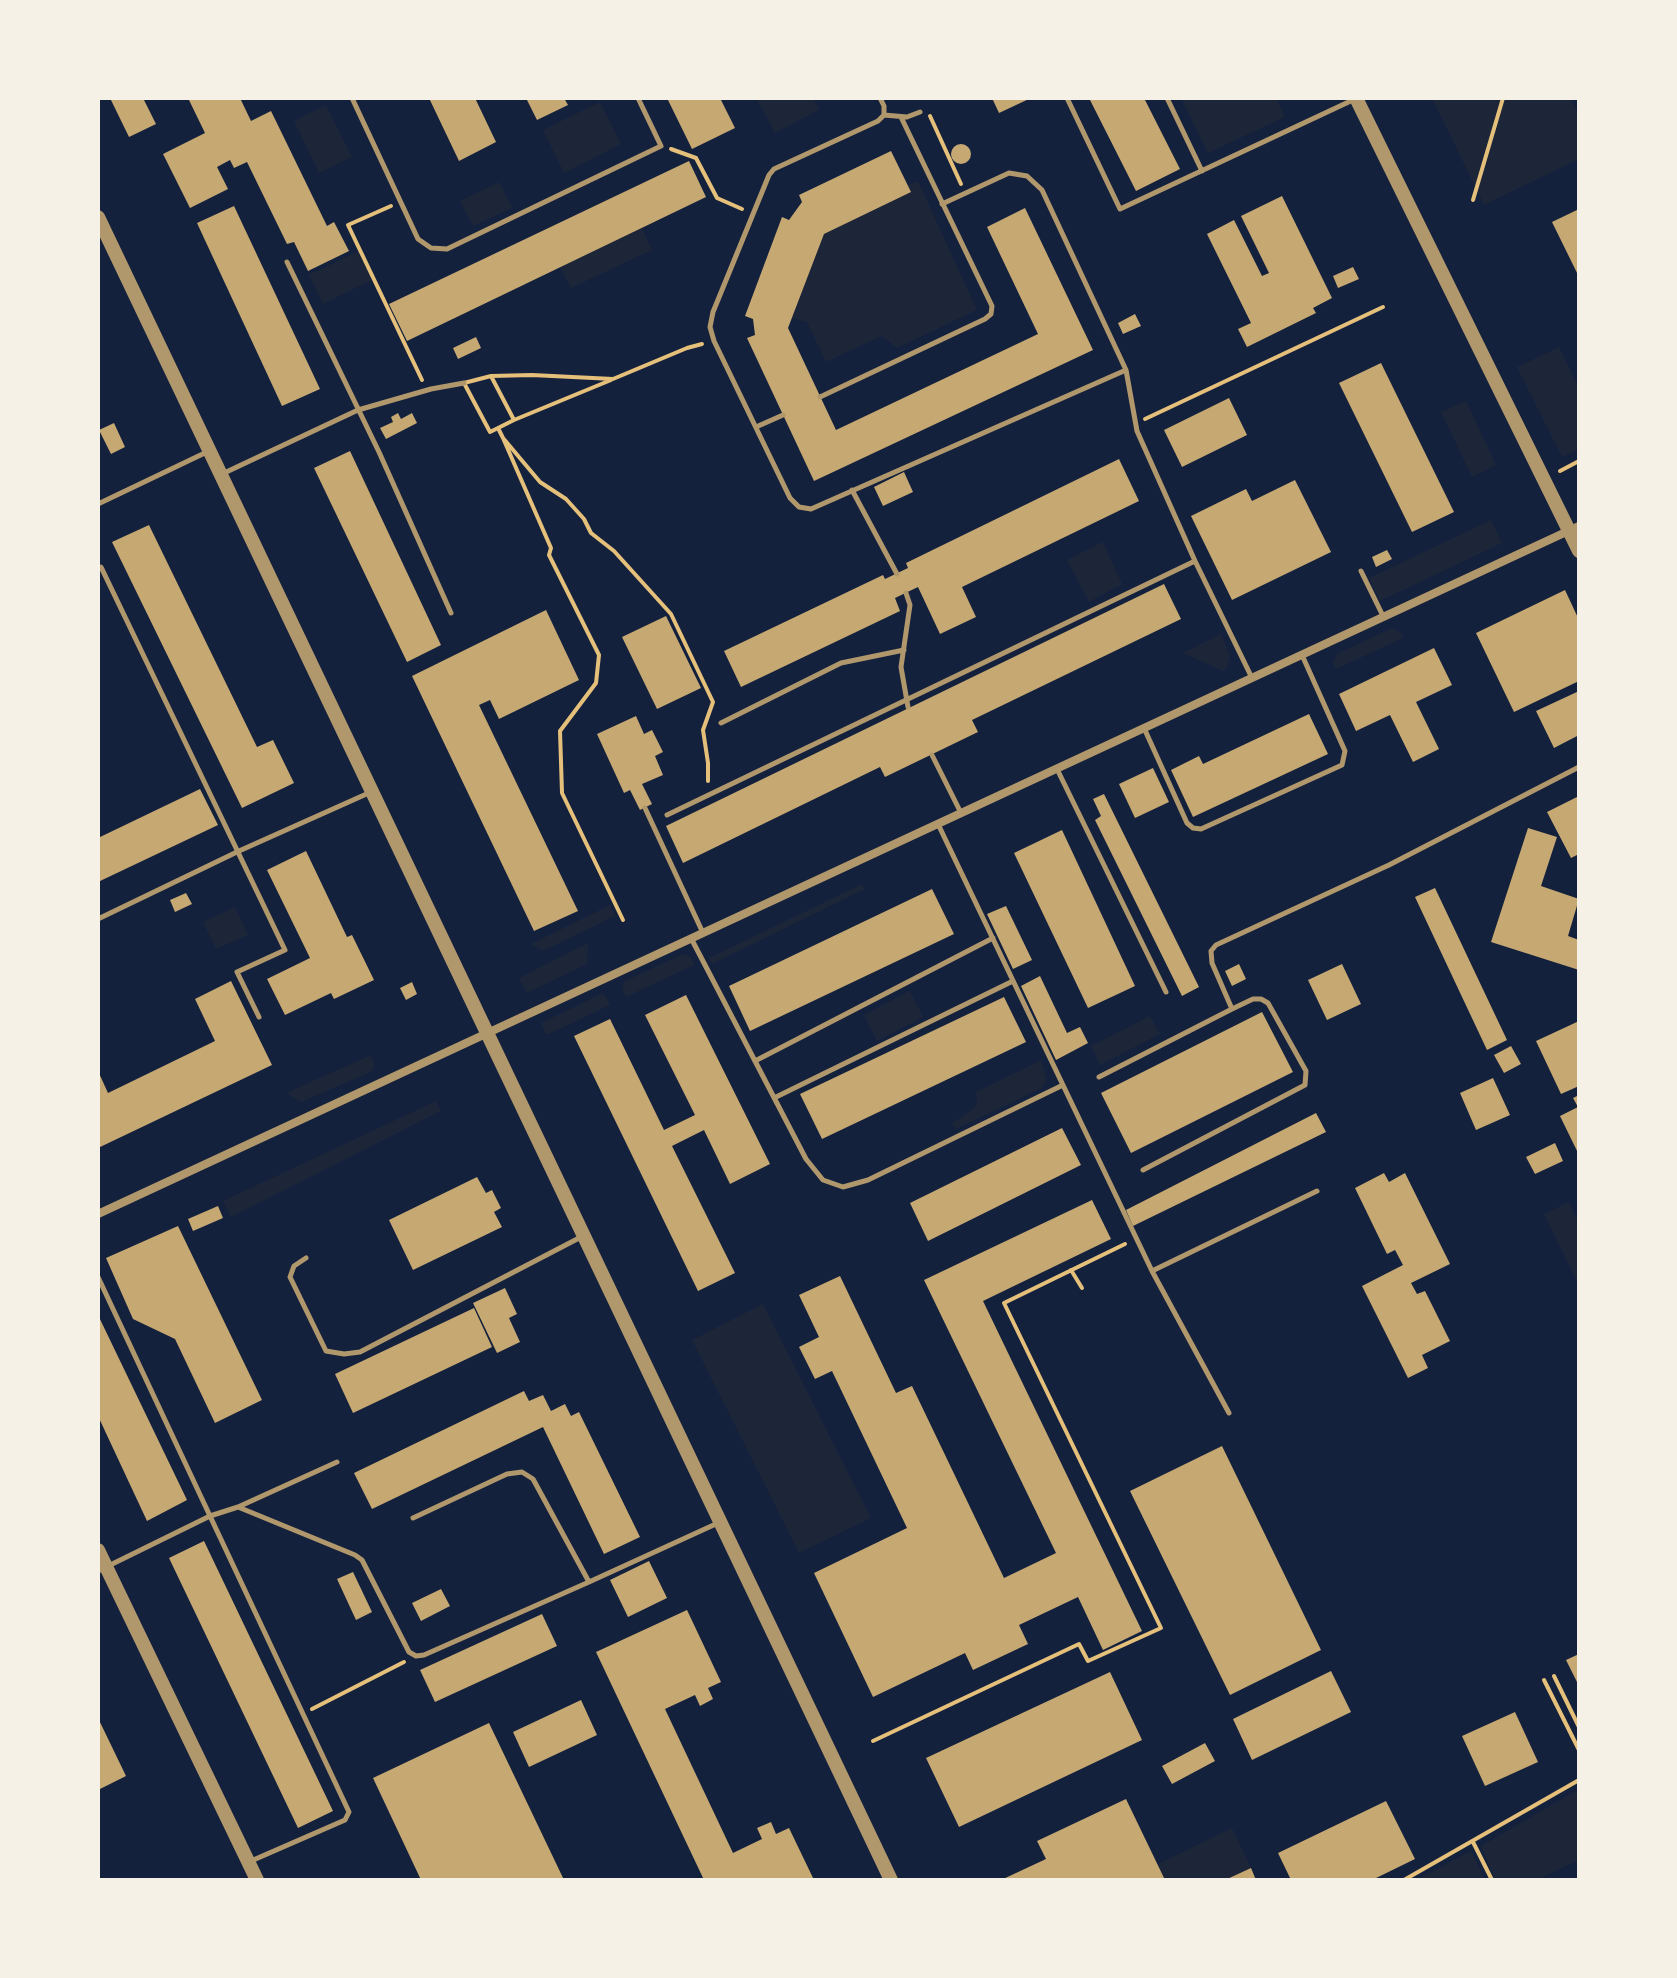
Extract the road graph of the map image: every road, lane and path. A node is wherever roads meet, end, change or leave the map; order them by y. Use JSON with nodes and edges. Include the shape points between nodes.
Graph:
{"nodes":[{"id":1,"x":352,"y":98,"type":"edge"},
{"id":2,"x":638,"y":98,"type":"edge"},
{"id":3,"x":880,"y":98,"type":"edge"},
{"id":4,"x":1067,"y":98,"type":"edge"},
{"id":5,"x":1167,"y":98,"type":"edge"},
{"id":6,"x":1356,"y":98,"type":"edge"},
{"id":7,"x":1503,"y":98,"type":"edge"},
{"id":8,"x":920,"y":112,"type":"joint"},
{"id":9,"x":884,"y":115,"type":"junction"},
{"id":10,"x":901,"y":117,"type":"junction"},
{"id":11,"x":661,"y":146,"type":"junction"},
{"id":12,"x":1202,"y":171,"type":"junction"},
{"id":13,"x":965,"y":193,"type":"junction"},
{"id":14,"x":1473,"y":200,"type":"dead end"},
{"id":15,"x":401,"y":202,"type":"junction"},
{"id":16,"x":942,"y":204,"type":"junction"},
{"id":17,"x":753,"y":214,"type":"junction"},
{"id":18,"x":98,"y":217,"type":"edge"},
{"id":19,"x":102,"y":235,"type":"edge"},
{"id":20,"x":287,"y":262,"type":"dead end"},
{"id":21,"x":1383,"y":307,"type":"dead end"},
{"id":22,"x":714,"y":341,"type":"junction"},
{"id":23,"x":1126,"y":370,"type":"junction"},
{"id":24,"x":491,"y":376,"type":"junction"},
{"id":25,"x":613,"y":379,"type":"junction"},
{"id":26,"x":464,"y":383,"type":"junction"},
{"id":27,"x":427,"y":390,"type":"junction"},
{"id":28,"x":820,"y":397,"type":"dead end"},
{"id":29,"x":358,"y":410,"type":"junction"},
{"id":30,"x":783,"y":415,"type":"dead end"},
{"id":31,"x":514,"y":420,"type":"junction"},
{"id":32,"x":1136,"y":423,"type":"junction"},
{"id":33,"x":756,"y":427,"type":"junction"},
{"id":34,"x":498,"y":428,"type":"junction"},
{"id":35,"x":503,"y":438,"type":"junction"},
{"id":36,"x":210,"y":451,"type":"junction"},
{"id":37,"x":1579,"y":461,"type":"edge"},
{"id":38,"x":1560,"y":471,"type":"dead end"},
{"id":39,"x":221,"y":475,"type":"junction"},
{"id":40,"x":852,"y":490,"type":"junction"},
{"id":41,"x":98,"y":504,"type":"edge"},
{"id":42,"x":1574,"y":529,"type":"edge"},
{"id":43,"x":1579,"y":551,"type":"edge"},
{"id":44,"x":1195,"y":561,"type":"junction"},
{"id":45,"x":101,"y":567,"type":"dead end"},
{"id":46,"x":1361,"y":571,"type":"dead end"},
{"id":47,"x":897,"y":574,"type":"dead end"},
{"id":48,"x":906,"y":593,"type":"dead end"},
{"id":49,"x":451,"y":613,"type":"dead end"},
{"id":50,"x":1384,"y":617,"type":"junction"},
{"id":51,"x":904,"y":650,"type":"junction"},
{"id":52,"x":1302,"y":655,"type":"junction"},
{"id":53,"x":1252,"y":678,"type":"junction"},
{"id":54,"x":905,"y":699,"type":"junction"},
{"id":55,"x":908,"y":707,"type":"dead end"},
{"id":56,"x":721,"y":723,"type":"dead end"},
{"id":57,"x":1144,"y":728,"type":"junction"},
{"id":58,"x":932,"y":755,"type":"dead end"},
{"id":59,"x":1579,"y":767,"type":"edge"},
{"id":60,"x":1057,"y":769,"type":"junction"},
{"id":61,"x":708,"y":783,"type":"dead end"},
{"id":62,"x":372,"y":791,"type":"junction"},
{"id":63,"x":645,"y":808,"type":"dead end"},
{"id":64,"x":961,"y":813,"type":"junction"},
{"id":65,"x":667,"y":815,"type":"dead end"},
{"id":66,"x":938,"y":824,"type":"junction"},
{"id":67,"x":239,"y":851,"type":"junction"},
{"id":68,"x":98,"y":919,"type":"edge"},
{"id":69,"x":623,"y":920,"type":"dead end"},
{"id":70,"x":703,"y":934,"type":"junction"},
{"id":71,"x":993,"y":938,"type":"junction"},
{"id":72,"x":692,"y":940,"type":"junction"},
{"id":73,"x":1013,"y":981,"type":"junction"},
{"id":74,"x":1166,"y":992,"type":"dead end"},
{"id":75,"x":1232,"y":1009,"type":"junction"},
{"id":76,"x":259,"y":1017,"type":"dead end"},
{"id":77,"x":488,"y":1035,"type":"junction"},
{"id":78,"x":755,"y":1061,"type":"junction"},
{"id":79,"x":1099,"y":1077,"type":"dead end"},
{"id":80,"x":1063,"y":1085,"type":"junction"},
{"id":81,"x":774,"y":1098,"type":"junction"},
{"id":82,"x":1143,"y":1170,"type":"dead end"},
{"id":83,"x":1317,"y":1191,"type":"dead end"},
{"id":84,"x":98,"y":1214,"type":"edge"},
{"id":85,"x":583,"y":1235,"type":"junction"},
{"id":86,"x":1137,"y":1238,"type":"junction"},
{"id":87,"x":306,"y":1258,"type":"dead end"},
{"id":88,"x":1071,"y":1270,"type":"junction"},
{"id":89,"x":1152,"y":1271,"type":"junction"},
{"id":90,"x":98,"y":1277,"type":"edge"},
{"id":91,"x":1082,"y":1288,"type":"dead end"},
{"id":92,"x":1229,"y":1413,"type":"dead end"},
{"id":93,"x":337,"y":1462,"type":"dead end"},
{"id":94,"x":238,"y":1507,"type":"junction"},
{"id":95,"x":210,"y":1516,"type":"junction"},
{"id":96,"x":413,"y":1518,"type":"dead end"},
{"id":97,"x":720,"y":1522,"type":"junction"},
{"id":98,"x":98,"y":1550,"type":"edge"},
{"id":99,"x":102,"y":1569,"type":"edge"},
{"id":100,"x":589,"y":1582,"type":"junction"},
{"id":101,"x":416,"y":1656,"type":"junction"},
{"id":102,"x":1554,"y":1676,"type":"dead end"},
{"id":103,"x":1544,"y":1680,"type":"dead end"},
{"id":104,"x":303,"y":1713,"type":"junction"},
{"id":105,"x":1579,"y":1727,"type":"edge"},
{"id":106,"x":873,"y":1741,"type":"dead end"},
{"id":107,"x":1579,"y":1750,"type":"edge"},
{"id":108,"x":1579,"y":1780,"type":"edge"},
{"id":109,"x":1473,"y":1842,"type":"junction"},
{"id":110,"x":248,"y":1862,"type":"junction"},
{"id":111,"x":257,"y":1880,"type":"edge"},
{"id":112,"x":891,"y":1880,"type":"edge"},
{"id":113,"x":1404,"y":1880,"type":"edge"},
{"id":114,"x":1492,"y":1880,"type":"edge"}],
"edges":[{"from":1,"to":15,"type":"lane"},
{"from":2,"to":11,"type":"lane"},
{"from":3,"to":9,"type":"lane"},
{"from":4,"to":12,"type":"lane","via":[[1120,209]]},
{"from":5,"to":12,"type":"lane"},
{"from":6,"to":12,"type":"lane"},
{"from":6,"to":42,"type":"street"},
{"from":7,"to":14,"type":"path"},
{"from":8,"to":10,"type":"lane"},
{"from":8,"to":13,"type":"path","via":[[930,116]]},
{"from":9,"to":10,"type":"lane"},
{"from":9,"to":17,"type":"lane","via":[[774,169]]},
{"from":10,"to":16,"type":"lane"},
{"from":11,"to":15,"type":"lane","via":[[447,249],[431,248],[418,239]]},
{"from":11,"to":17,"type":"path","via":[[696,158],[717,198]]},
{"from":13,"to":16,"type":"lane"},
{"from":13,"to":23,"type":"lane","via":[[1009,173],[1027,176],[1042,190]]},
{"from":15,"to":27,"type":"path","via":[[348,225]]},
{"from":16,"to":28,"type":"lane","via":[[992,306],[991,314]]},
{"from":17,"to":22,"type":"lane","via":[[713,312]]},
{"from":18,"to":19,"type":"street"},
{"from":19,"to":36,"type":"street"},
{"from":20,"to":29,"type":"lane"},
{"from":21,"to":32,"type":"path"},
{"from":22,"to":25,"type":"path"},
{"from":22,"to":33,"type":"lane"},
{"from":23,"to":32,"type":"lane"},
{"from":23,"to":40,"type":"lane"},
{"from":24,"to":25,"type":"path"},
{"from":24,"to":26,"type":"path"},
{"from":24,"to":31,"type":"path"},
{"from":25,"to":31,"type":"path"},
{"from":26,"to":27,"type":"lane"},
{"from":26,"to":34,"type":"path","via":[[490,432]]},
{"from":27,"to":29,"type":"lane"},
{"from":29,"to":39,"type":"lane"},
{"from":29,"to":49,"type":"lane"},
{"from":30,"to":33,"type":"lane"},
{"from":31,"to":34,"type":"path"},
{"from":32,"to":44,"type":"lane"},
{"from":33,"to":40,"type":"lane","via":[[799,507],[811,509]]},
{"from":34,"to":35,"type":"path"},
{"from":35,"to":61,"type":"path","via":[[671,614],[713,702],[703,730]]},
{"from":35,"to":69,"type":"path","via":[[551,548],[549,555],[599,655],[596,683],[560,731],[562,793]]},
{"from":36,"to":39,"type":"street"},
{"from":36,"to":41,"type":"lane"},
{"from":37,"to":38,"type":"path"},
{"from":39,"to":62,"type":"street"},
{"from":40,"to":47,"type":"lane"},
{"from":42,"to":43,"type":"street"},
{"from":42,"to":50,"type":"street"},
{"from":44,"to":53,"type":"lane"},
{"from":44,"to":54,"type":"lane"},
{"from":45,"to":67,"type":"lane"},
{"from":46,"to":50,"type":"lane"},
{"from":48,"to":51,"type":"lane","via":[[910,605]]},
{"from":50,"to":52,"type":"street"},
{"from":51,"to":54,"type":"lane"},
{"from":51,"to":56,"type":"lane","via":[[841,663]]},
{"from":52,"to":53,"type":"street"},
{"from":52,"to":57,"type":"lane","via":[[1345,751],[1342,765],[1201,829],[1193,828]]},
{"from":53,"to":57,"type":"street"},
{"from":54,"to":55,"type":"lane"},
{"from":54,"to":65,"type":"lane"},
{"from":57,"to":60,"type":"street"},
{"from":58,"to":64,"type":"lane"},
{"from":59,"to":75,"type":"lane","via":[[1389,865],[1216,945],[1212,963]]},
{"from":60,"to":64,"type":"street"},
{"from":60,"to":74,"type":"lane"},
{"from":62,"to":67,"type":"lane"},
{"from":62,"to":77,"type":"street"},
{"from":63,"to":70,"type":"lane"},
{"from":64,"to":66,"type":"street"},
{"from":66,"to":70,"type":"street"},
{"from":66,"to":71,"type":"lane"},
{"from":67,"to":68,"type":"lane"},
{"from":67,"to":76,"type":"lane","via":[[285,950],[237,972]]},
{"from":70,"to":72,"type":"street"},
{"from":71,"to":73,"type":"lane"},
{"from":71,"to":78,"type":"lane"},
{"from":72,"to":77,"type":"street"},
{"from":72,"to":78,"type":"lane"},
{"from":73,"to":80,"type":"lane"},
{"from":73,"to":81,"type":"lane"},
{"from":75,"to":79,"type":"lane"},
{"from":75,"to":82,"type":"lane","via":[[1253,999],[1268,1003],[1306,1071],[1305,1085]]},
{"from":77,"to":84,"type":"street"},
{"from":77,"to":85,"type":"street"},
{"from":78,"to":81,"type":"lane"},
{"from":80,"to":81,"type":"lane","via":[[868,1180],[843,1187],[823,1180],[806,1159]]},
{"from":80,"to":86,"type":"lane"},
{"from":83,"to":89,"type":"lane"},
{"from":85,"to":87,"type":"lane","via":[[360,1352],[326,1351],[290,1277],[294,1266]]},
{"from":85,"to":97,"type":"street"},
{"from":86,"to":88,"type":"path"},
{"from":86,"to":89,"type":"lane"},
{"from":88,"to":91,"type":"path"},
{"from":88,"to":106,"type":"path","via":[[1004,1303],[1161,1628],[1088,1661],[1079,1644]]},
{"from":89,"to":92,"type":"lane"},
{"from":90,"to":95,"type":"lane"},
{"from":93,"to":94,"type":"lane"},
{"from":94,"to":95,"type":"lane"},
{"from":94,"to":101,"type":"lane","via":[[362,1560],[409,1652]]},
{"from":95,"to":99,"type":"lane"},
{"from":95,"to":104,"type":"lane"},
{"from":96,"to":100,"type":"lane","via":[[522,1472],[533,1479]]},
{"from":97,"to":100,"type":"lane"},
{"from":97,"to":112,"type":"street"},
{"from":98,"to":99,"type":"street"},
{"from":99,"to":110,"type":"street"},
{"from":100,"to":101,"type":"lane"},
{"from":101,"to":104,"type":"path"},
{"from":102,"to":105,"type":"path"},
{"from":103,"to":107,"type":"path"},
{"from":104,"to":110,"type":"lane","via":[[348,1816]]},
{"from":108,"to":109,"type":"path"},
{"from":109,"to":113,"type":"path"},
{"from":109,"to":114,"type":"path"},
{"from":110,"to":111,"type":"street"}]}
